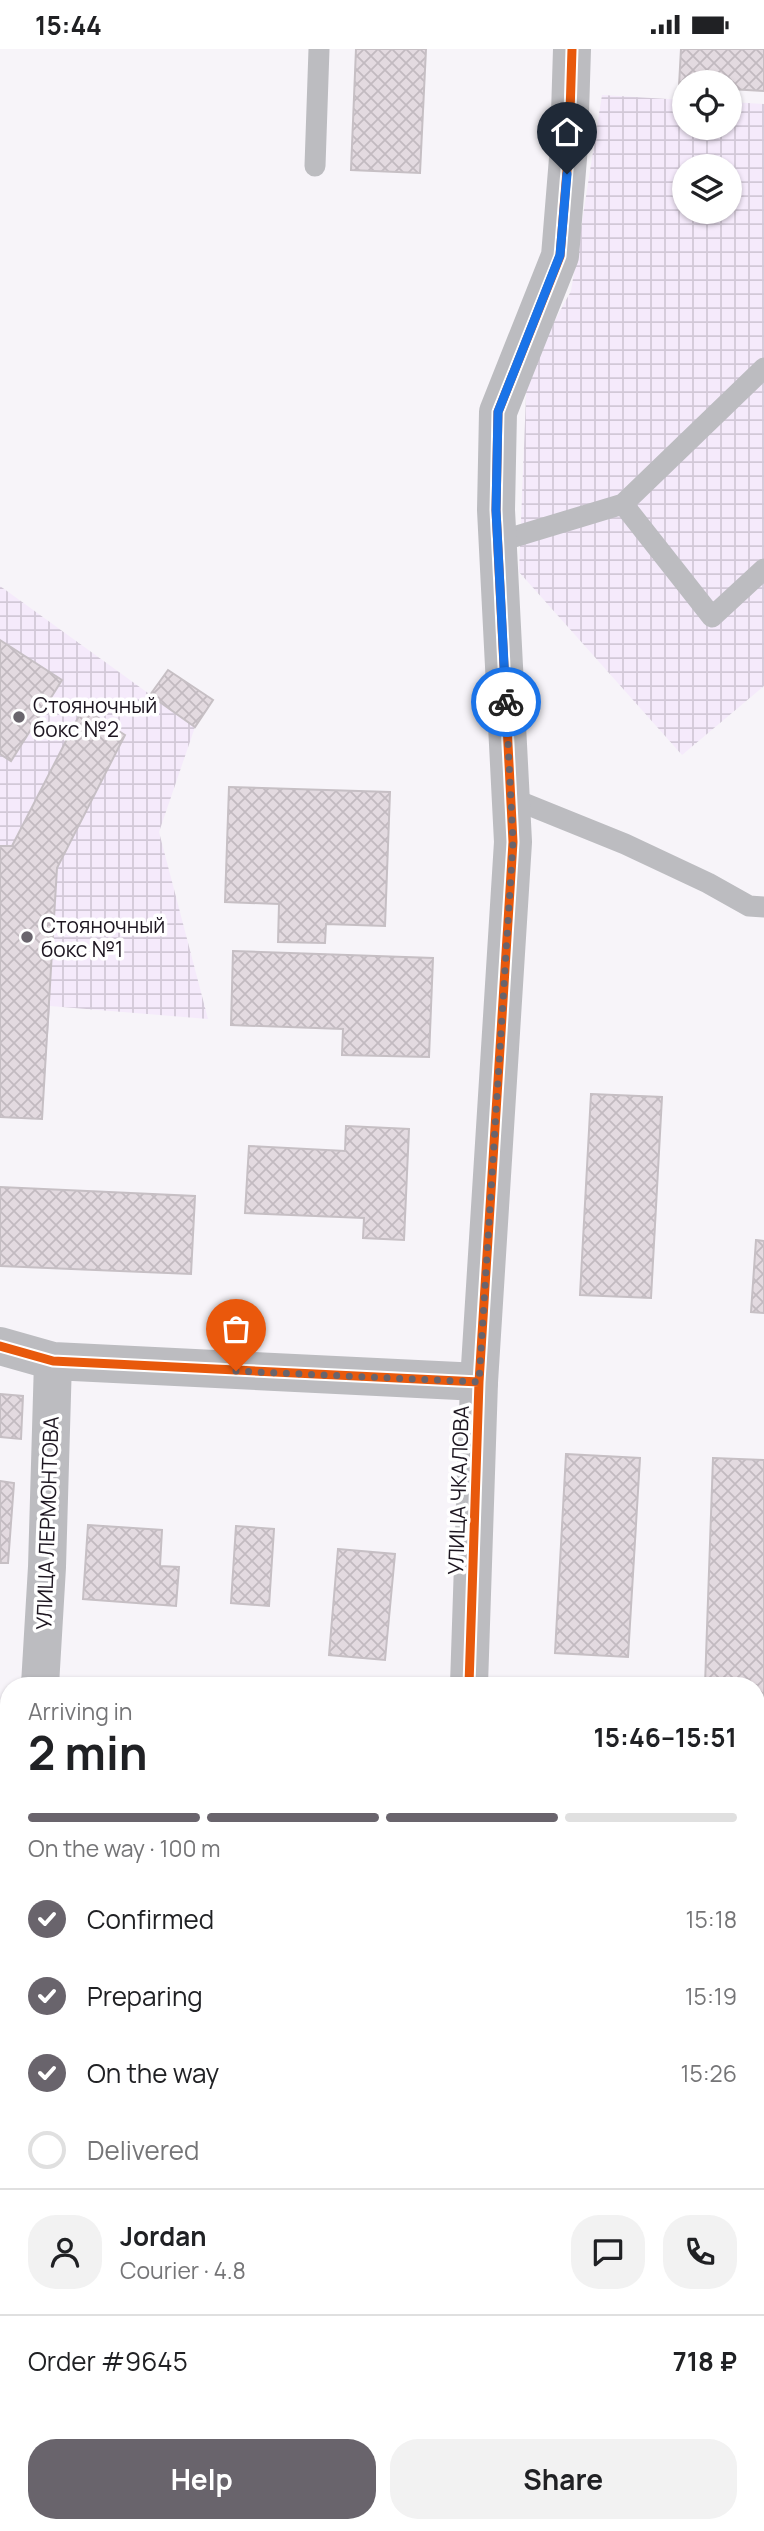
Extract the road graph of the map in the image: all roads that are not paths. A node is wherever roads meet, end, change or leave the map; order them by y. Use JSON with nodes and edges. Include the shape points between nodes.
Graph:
{"nodes":[{"id":1,"x":320,"y":49,"type":"edge"},
{"id":2,"x":572,"y":49,"type":"edge"},
{"id":3,"x":315,"y":166,"type":"dead end"},
{"id":4,"x":764,"y":368,"type":"edge"},
{"id":5,"x":623,"y":504,"type":"junction"},
{"id":6,"x":497,"y":542,"type":"junction"},
{"id":7,"x":764,"y":569,"type":"edge"},
{"id":8,"x":511,"y":798,"type":"junction"},
{"id":9,"x":764,"y":907,"type":"edge"},
{"id":10,"x":0,"y":1346,"type":"edge"},
{"id":11,"x":53,"y":1361,"type":"junction"},
{"id":12,"x":479,"y":1382,"type":"junction"},
{"id":13,"x":40,"y":1677,"type":"edge"},
{"id":14,"x":469,"y":1677,"type":"edge"}],
"edges":[{"from":1,"to":3,"type":"lane"},
{"from":2,"to":6,"type":"street","name":"УЛИЦА ЧКАЛОВА","via":[[560,255],[498,412]]},
{"from":4,"to":5,"type":"lane"},
{"from":5,"to":6,"type":"lane"},
{"from":5,"to":7,"type":"lane","via":[[712,617]]},
{"from":6,"to":8,"type":"street","name":"УЛИЦА ЧКАЛОВА"},
{"from":8,"to":9,"type":"lane","via":[[625,844],[748,907]]},
{"from":8,"to":12,"type":"street","name":"УЛИЦА ЧКАЛОВА","via":[[513,842]]},
{"from":10,"to":11,"type":"street"},
{"from":11,"to":12,"type":"street"},
{"from":11,"to":13,"type":"street","name":"УЛИЦА ЛЕРМОНТОВА"},
{"from":12,"to":14,"type":"street","name":"УЛИЦА ЧКАЛОВА"}]}
